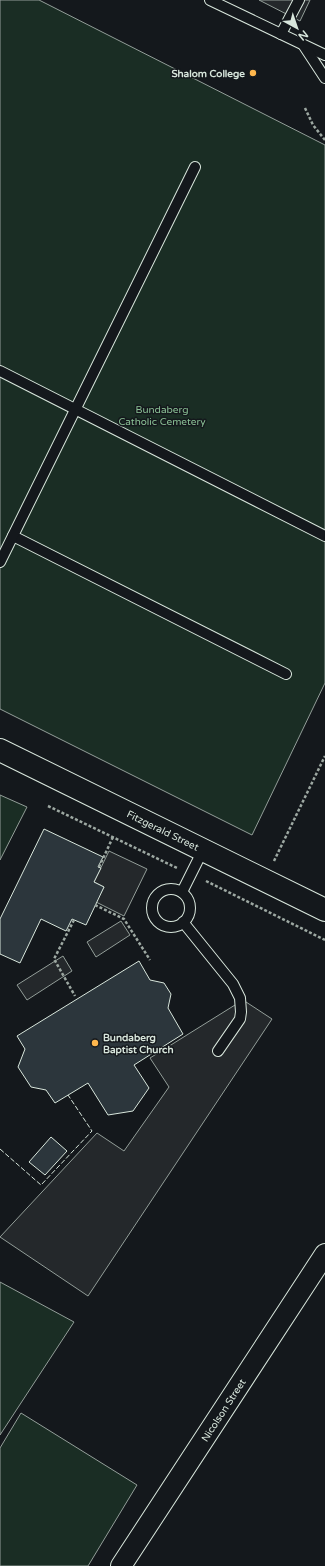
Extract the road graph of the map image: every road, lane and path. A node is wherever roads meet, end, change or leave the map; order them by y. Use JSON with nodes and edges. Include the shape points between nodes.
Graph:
{"nodes":[{"id":1,"x":210,"y":0,"type":"edge"},
{"id":2,"x":299,"y":0,"type":"edge"},
{"id":3,"x":281,"y":34,"type":"junction"},
{"id":4,"x":304,"y":46,"type":"junction"},
{"id":5,"x":325,"y":54,"type":"edge"},
{"id":6,"x":325,"y":78,"type":"edge"},
{"id":7,"x":305,"y":108,"type":"dead end"},
{"id":8,"x":325,"y":140,"type":"edge"},
{"id":9,"x":195,"y":167,"type":"dead end"},
{"id":10,"x":0,"y":371,"type":"edge"},
{"id":11,"x":76,"y":408,"type":"junction"},
{"id":12,"x":13,"y":536,"type":"junction"},
{"id":13,"x":325,"y":536,"type":"edge"},
{"id":14,"x":0,"y":562,"type":"edge"},
{"id":15,"x":286,"y":674,"type":"dead end"},
{"id":16,"x":0,"y":750,"type":"edge"},
{"id":17,"x":325,"y":756,"type":"edge"},
{"id":18,"x":48,"y":806,"type":"dead end"},
{"id":19,"x":113,"y":837,"type":"junction"},
{"id":20,"x":203,"y":850,"type":"junction"},
{"id":21,"x":272,"y":865,"type":"dead end"},
{"id":22,"x":99,"y":867,"type":"dead end"},
{"id":23,"x":191,"y":874,"type":"junction"},
{"id":24,"x":182,"y":892,"type":"junction"},
{"id":25,"x":95,"y":905,"type":"dead end"},
{"id":26,"x":325,"y":910,"type":"edge"},
{"id":27,"x":74,"y":920,"type":"dead end"},
{"id":28,"x":184,"y":922,"type":"junction"},
{"id":29,"x":325,"y":940,"type":"edge"},
{"id":30,"x":150,"y":960,"type":"dead end"},
{"id":31,"x":75,"y":996,"type":"dead end"},
{"id":32,"x":218,"y":1051,"type":"dead end"},
{"id":33,"x":325,"y":1254,"type":"edge"},
{"id":34,"x":121,"y":1566,"type":"edge"}],
"edges":[{"from":1,"to":3,"type":"lane"},
{"from":2,"to":3,"type":"lane"},
{"from":3,"to":4,"type":"lane"},
{"from":4,"to":5,"type":"lane"},
{"from":4,"to":6,"type":"lane"},
{"from":7,"to":8,"type":"path","via":[[313,126]]},
{"from":9,"to":11,"type":"lane"},
{"from":10,"to":11,"type":"lane"},
{"from":11,"to":12,"type":"lane"},
{"from":11,"to":13,"type":"lane"},
{"from":12,"to":14,"type":"lane"},
{"from":12,"to":15,"type":"lane"},
{"from":16,"to":20,"type":"street","name":"Fitzgerald Street"},
{"from":17,"to":21,"type":"path"},
{"from":18,"to":19,"type":"path"},
{"from":19,"to":22,"type":"path"},
{"from":19,"to":23,"type":"path"},
{"from":20,"to":23,"type":"lane"},
{"from":20,"to":26,"type":"street","name":"Fitzgerald Street"},
{"from":23,"to":24,"type":"lane"},
{"from":23,"to":29,"type":"path"},
{"from":24,"to":28,"type":"lane","via":[[190,907]]},
{"from":24,"to":28,"type":"lane","via":[[169,889],[163,891],[154,900],[152,911],[157,921],[167,926]]},
{"from":25,"to":30,"type":"path","via":[[124,919]]},
{"from":27,"to":31,"type":"path","via":[[54,959]]},
{"from":28,"to":32,"type":"lane","via":[[233,984],[240,998],[240,1019]]},
{"from":33,"to":34,"type":"street","name":"Nicolson Street"}]}
